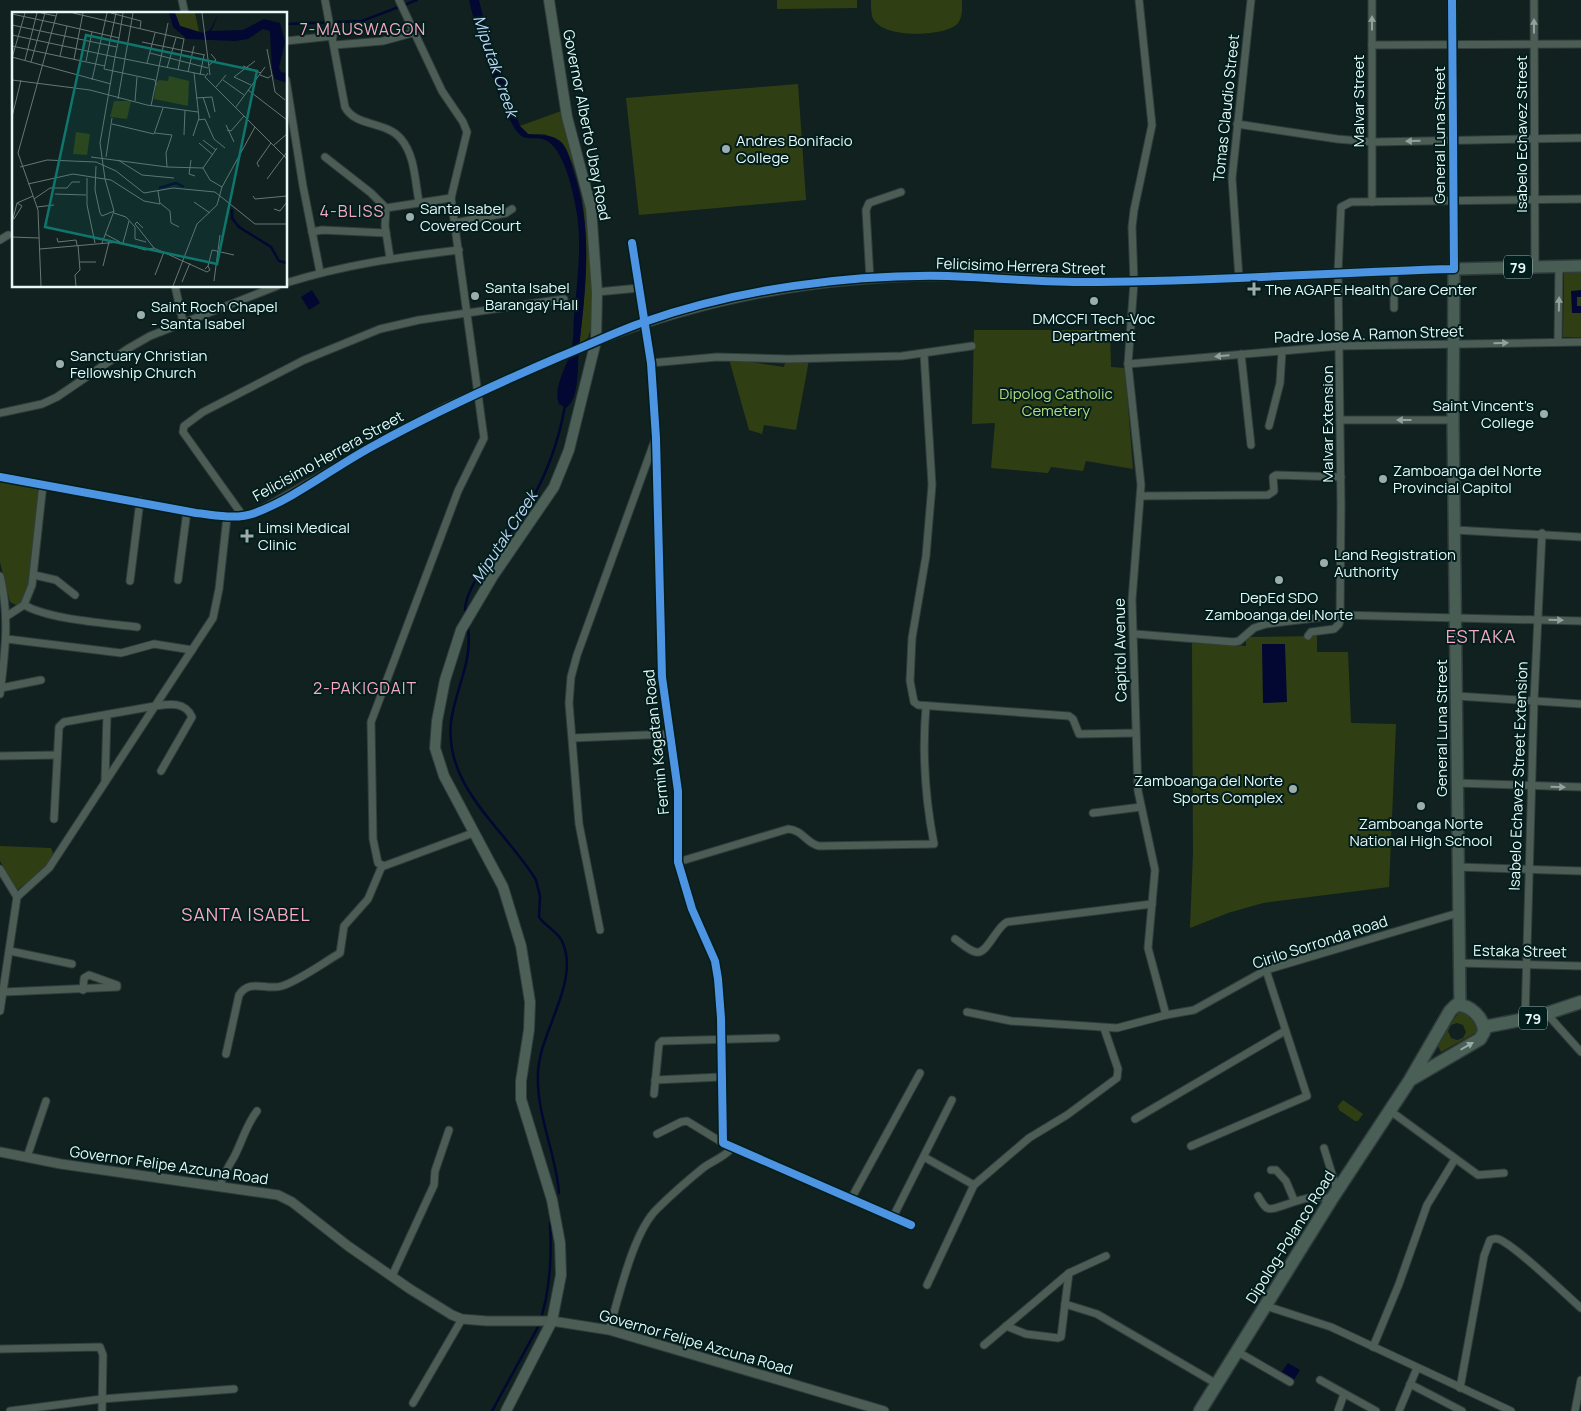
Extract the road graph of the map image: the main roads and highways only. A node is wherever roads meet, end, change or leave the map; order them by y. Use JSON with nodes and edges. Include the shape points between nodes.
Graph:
{"nodes":[{"id":1,"x":549,"y":0,"type":"edge"},
{"id":2,"x":1581,"y":266,"type":"edge"},
{"id":3,"x":1454,"y":269,"type":"joint"},
{"id":4,"x":1581,"y":1002,"type":"edge"},
{"id":5,"x":1460,"y":1005,"type":"junction"},
{"id":6,"x":1484,"y":1027,"type":"junction"},
{"id":7,"x":1430,"y":1045,"type":"junction"},
{"id":8,"x":1444,"y":1059,"type":"junction"},
{"id":9,"x":1410,"y":1080,"type":"junction"},
{"id":10,"x":506,"y":1411,"type":"edge"},
{"id":11,"x":1200,"y":1411,"type":"edge"}],
"edges":[{"from":1,"to":10,"type":"main road","name":"Governor Alberto Ubay Road","via":[[567,117],[591,208],[597,292],[595,341],[562,469],[536,516],[461,630],[445,680],[435,748],[444,776],[503,887],[521,946],[530,1002],[521,1099],[552,1200],[560,1243],[561,1276],[548,1321]]},
{"from":2,"to":3,"type":"main road","name":"Felicisimo Herrera Street","number":"79"},
{"from":3,"to":5,"type":"main road","name":"General Luna Street"},
{"from":4,"to":6,"type":"highway","number":"79","via":[[1525,1020]]},
{"from":5,"to":6,"type":"highway","via":[[1480,1018]]},
{"from":5,"to":7,"type":"highway","name":"Dipolog-Polanco Road","via":[[1450,1011]]},
{"from":8,"to":6,"type":"highway","one_way":true,"via":[[1480,1039]]},
{"from":7,"to":8,"type":"highway","via":[[1432,1053]]},
{"from":7,"to":9,"type":"highway","name":"Dipolog-Polanco Road"},
{"from":8,"to":9,"type":"highway"},
{"from":9,"to":11,"type":"highway","name":"Dipolog-Polanco Road","via":[[1334,1195]]}]}
